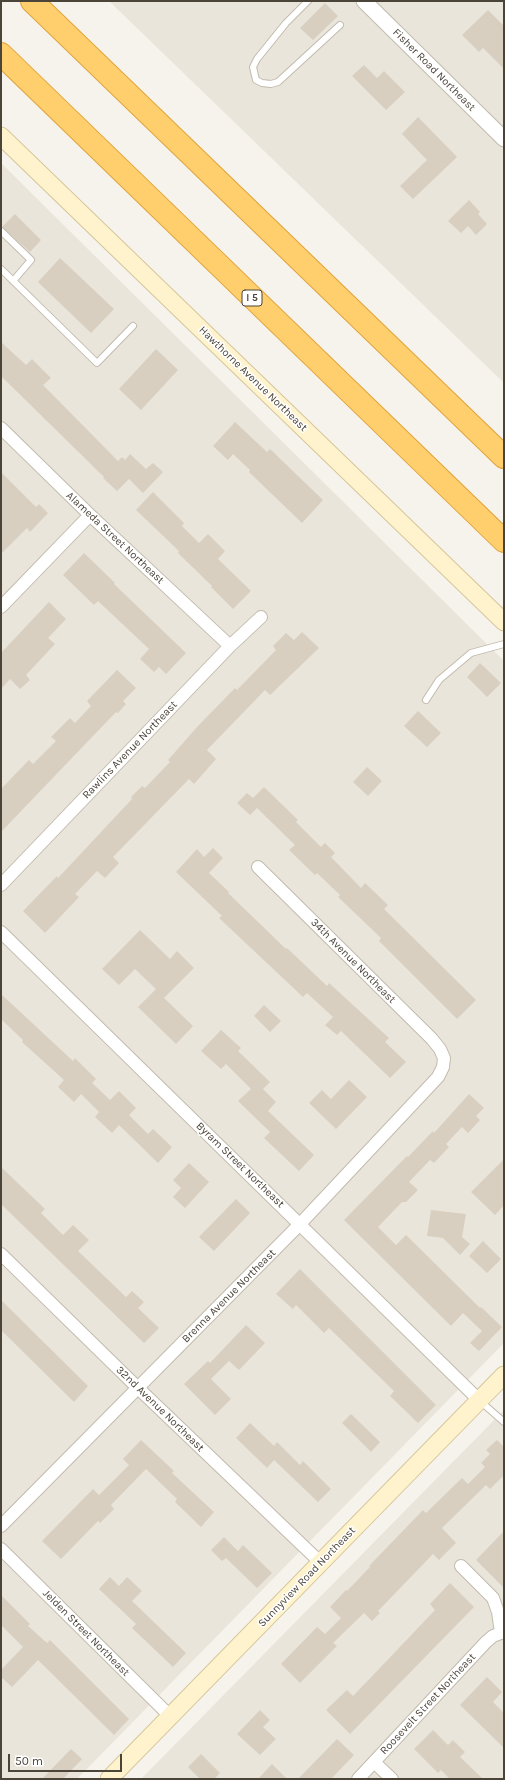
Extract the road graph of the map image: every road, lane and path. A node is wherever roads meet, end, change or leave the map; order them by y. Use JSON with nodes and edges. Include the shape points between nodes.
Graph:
{"nodes":[{"id":1,"x":32,"y":1,"type":"edge"},
{"id":2,"x":308,"y":1,"type":"edge"},
{"id":3,"x":364,"y":1,"type":"edge"},
{"id":4,"x":340,"y":25,"type":"dead end"},
{"id":5,"x":1,"y":54,"type":"edge"},
{"id":6,"x":1,"y":136,"type":"edge"},
{"id":7,"x":504,"y":139,"type":"edge"},
{"id":8,"x":1,"y":231,"type":"edge"},
{"id":9,"x":1,"y":269,"type":"edge"},
{"id":10,"x":13,"y":281,"type":"junction"},
{"id":11,"x":133,"y":326,"type":"dead end"},
{"id":12,"x":1,"y":428,"type":"edge"},
{"id":13,"x":503,"y":456,"type":"edge"},
{"id":14,"x":90,"y":514,"type":"junction"},
{"id":15,"x":504,"y":541,"type":"edge"},
{"id":16,"x":1,"y":607,"type":"edge"},
{"id":17,"x":261,"y":617,"type":"dead end"},
{"id":18,"x":504,"y":622,"type":"edge"},
{"id":19,"x":504,"y":644,"type":"edge"},
{"id":20,"x":230,"y":646,"type":"junction"},
{"id":21,"x":426,"y":700,"type":"dead end"},
{"id":22,"x":258,"y":867,"type":"dead end"},
{"id":23,"x":1,"y":885,"type":"edge"},
{"id":24,"x":1,"y":932,"type":"edge"},
{"id":25,"x":444,"y":1058,"type":"joint"},
{"id":26,"x":300,"y":1224,"type":"junction"},
{"id":27,"x":1,"y":1254,"type":"edge"},
{"id":28,"x":504,"y":1375,"type":"edge"},
{"id":29,"x":138,"y":1388,"type":"junction"},
{"id":30,"x":479,"y":1400,"type":"junction"},
{"id":31,"x":504,"y":1422,"type":"edge"},
{"id":32,"x":1,"y":1526,"type":"edge"},
{"id":33,"x":1,"y":1549,"type":"edge"},
{"id":34,"x":321,"y":1564,"type":"junction"},
{"id":35,"x":461,"y":1566,"type":"dead end"},
{"id":36,"x":502,"y":1634,"type":"edge"},
{"id":37,"x":170,"y":1716,"type":"junction"},
{"id":38,"x":374,"y":1762,"type":"junction"},
{"id":39,"x":109,"y":1779,"type":"edge"},
{"id":40,"x":358,"y":1779,"type":"edge"},
{"id":41,"x":392,"y":1779,"type":"edge"}],
"edges":[{"from":1,"to":13,"type":"highway"},
{"from":2,"to":4,"type":"lane","via":[[257,59],[253,67],[256,80],[271,84],[278,82]]},
{"from":3,"to":7,"type":"street","name":"Fisher Road Northeast"},
{"from":5,"to":15,"type":"highway","number":"I 5"},
{"from":6,"to":18,"type":"main road","name":"Hawthorne Avenue Northeast"},
{"from":8,"to":10,"type":"lane","via":[[31,260]]},
{"from":9,"to":10,"type":"lane"},
{"from":10,"to":11,"type":"lane","via":[[97,363]]},
{"from":12,"to":14,"type":"street","name":"Alameda Street Northeast"},
{"from":14,"to":16,"type":"street"},
{"from":14,"to":20,"type":"street","name":"Alameda Street Northeast"},
{"from":17,"to":20,"type":"street","name":"Rawlins Avenue Northeast"},
{"from":19,"to":21,"type":"lane","via":[[472,653],[440,680]]},
{"from":20,"to":23,"type":"street","name":"Rawlins Avenue Northeast"},
{"from":22,"to":25,"type":"street","name":"34th Avenue Northeast","via":[[432,1039]]},
{"from":24,"to":26,"type":"street","name":"Byram Street Northeast"},
{"from":25,"to":26,"type":"street","name":"Brenna Avenue Northeast","via":[[438,1077]]},
{"from":26,"to":29,"type":"street","name":"Brenna Avenue Northeast"},
{"from":26,"to":30,"type":"street","name":"Byram Street Northeast"},
{"from":27,"to":29,"type":"street","name":"32nd Avenue Northeast"},
{"from":28,"to":30,"type":"main road","name":"Sunnyview Road Northeast"},
{"from":29,"to":32,"type":"street","name":"Brenna Avenue Northeast"},
{"from":29,"to":34,"type":"street","name":"32nd Avenue Northeast"},
{"from":30,"to":31,"type":"lane"},
{"from":30,"to":34,"type":"main road","name":"Sunnyview Road Northeast"},
{"from":33,"to":37,"type":"street","name":"Jelden Street Northeast"},
{"from":34,"to":37,"type":"main road","name":"Sunnyview Road Northeast"},
{"from":35,"to":36,"type":"street","via":[[493,1598]]},
{"from":36,"to":38,"type":"street","name":"Roosevelt Street Northeast","via":[[493,1636],[486,1642]]},
{"from":37,"to":39,"type":"main road","name":"Sunnyview Road Northeast"},
{"from":38,"to":40,"type":"street","name":"Roosevelt Street Northeast"},
{"from":38,"to":41,"type":"street"}]}
